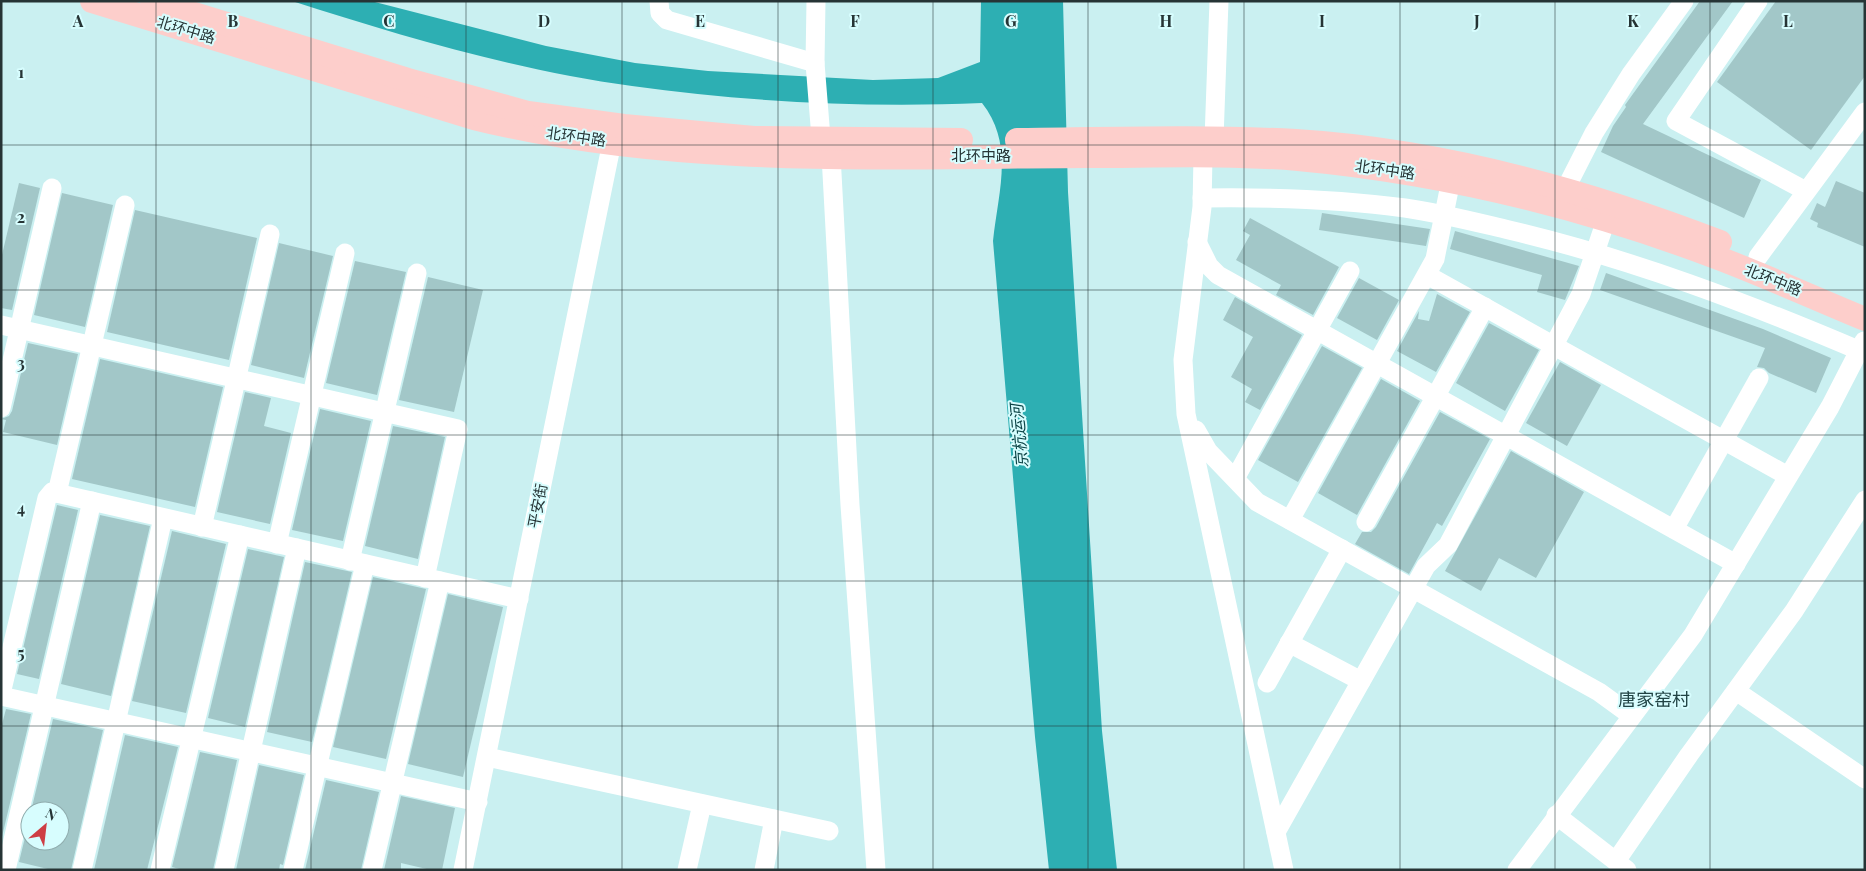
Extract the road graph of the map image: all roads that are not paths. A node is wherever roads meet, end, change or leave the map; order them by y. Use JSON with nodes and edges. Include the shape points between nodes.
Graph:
{"nodes":[{"id":1,"x":92,"y":1,"type":"edge"},
{"id":2,"x":152,"y":1,"type":"edge"},
{"id":3,"x":659,"y":1,"type":"edge"},
{"id":4,"x":816,"y":1,"type":"edge"},
{"id":5,"x":1219,"y":1,"type":"edge"},
{"id":6,"x":1684,"y":1,"type":"edge"},
{"id":7,"x":1758,"y":1,"type":"edge"},
{"id":8,"x":815,"y":64,"type":"junction"},
{"id":9,"x":1865,"y":112,"type":"edge"},
{"id":10,"x":612,"y":142,"type":"junction"},
{"id":11,"x":826,"y":146,"type":"junction"},
{"id":12,"x":1208,"y":148,"type":"junction"},
{"id":13,"x":1452,"y":180,"type":"junction"},
{"id":14,"x":52,"y":188,"type":"dead end"},
{"id":15,"x":1566,"y":190,"type":"junction"},
{"id":16,"x":1806,"y":191,"type":"junction"},
{"id":17,"x":1202,"y":198,"type":"junction"},
{"id":18,"x":125,"y":205,"type":"dead end"},
{"id":19,"x":1445,"y":216,"type":"junction"},
{"id":20,"x":1606,"y":220,"type":"junction"},
{"id":21,"x":270,"y":234,"type":"dead end"},
{"id":22,"x":1197,"y":242,"type":"junction"},
{"id":23,"x":1596,"y":252,"type":"junction"},
{"id":24,"x":345,"y":253,"type":"dead end"},
{"id":25,"x":1758,"y":257,"type":"junction"},
{"id":26,"x":1350,"y":271,"type":"dead end"},
{"id":27,"x":417,"y":273,"type":"dead end"},
{"id":28,"x":1427,"y":276,"type":"junction"},
{"id":29,"x":1865,"y":301,"type":"edge"},
{"id":30,"x":1485,"y":307,"type":"junction"},
{"id":31,"x":1865,"y":319,"type":"edge"},
{"id":32,"x":10,"y":327,"type":"edge"},
{"id":33,"x":1317,"y":330,"type":"junction"},
{"id":34,"x":92,"y":346,"type":"junction"},
{"id":35,"x":1554,"y":346,"type":"junction"},
{"id":36,"x":1863,"y":347,"type":"edge"},
{"id":37,"x":1378,"y":364,"type":"junction"},
{"id":38,"x":1759,"y":378,"type":"dead end"},
{"id":39,"x":237,"y":379,"type":"junction"},
{"id":40,"x":312,"y":396,"type":"junction"},
{"id":41,"x":1436,"y":397,"type":"junction"},
{"id":42,"x":1,"y":408,"type":"edge"},
{"id":43,"x":384,"y":412,"type":"junction"},
{"id":44,"x":1186,"y":414,"type":"junction"},
{"id":45,"x":1506,"y":436,"type":"junction"},
{"id":46,"x":1724,"y":440,"type":"junction"},
{"id":47,"x":1788,"y":476,"type":"junction"},
{"id":48,"x":1236,"y":478,"type":"junction"},
{"id":49,"x":57,"y":493,"type":"junction"},
{"id":50,"x":1865,"y":500,"type":"edge"},
{"id":51,"x":92,"y":501,"type":"junction"},
{"id":52,"x":163,"y":518,"type":"junction"},
{"id":53,"x":1290,"y":520,"type":"junction"},
{"id":54,"x":1366,"y":522,"type":"dead end"},
{"id":55,"x":202,"y":527,"type":"junction"},
{"id":56,"x":1674,"y":529,"type":"junction"},
{"id":57,"x":240,"y":535,"type":"junction"},
{"id":58,"x":277,"y":544,"type":"junction"},
{"id":59,"x":297,"y":548,"type":"junction"},
{"id":60,"x":1342,"y":549,"type":"junction"},
{"id":61,"x":357,"y":562,"type":"junction"},
{"id":62,"x":1736,"y":564,"type":"junction"},
{"id":63,"x":433,"y":580,"type":"junction"},
{"id":64,"x":1413,"y":589,"type":"junction"},
{"id":65,"x":519,"y":600,"type":"junction"},
{"id":66,"x":1289,"y":642,"type":"junction"},
{"id":67,"x":1361,"y":681,"type":"junction"},
{"id":68,"x":1267,"y":683,"type":"dead end"},
{"id":69,"x":1736,"y":691,"type":"junction"},
{"id":70,"x":1,"y":695,"type":"edge"},
{"id":71,"x":44,"y":705,"type":"junction"},
{"id":72,"x":1632,"y":716,"type":"junction"},
{"id":73,"x":116,"y":721,"type":"junction"},
{"id":74,"x":192,"y":738,"type":"junction"},
{"id":75,"x":251,"y":751,"type":"junction"},
{"id":76,"x":487,"y":757,"type":"junction"},
{"id":77,"x":318,"y":766,"type":"junction"},
{"id":78,"x":1865,"y":779,"type":"edge"},
{"id":79,"x":393,"y":783,"type":"junction"},
{"id":80,"x":478,"y":802,"type":"junction"},
{"id":81,"x":702,"y":804,"type":"junction"},
{"id":82,"x":1556,"y":815,"type":"junction"},
{"id":83,"x":774,"y":819,"type":"junction"},
{"id":84,"x":829,"y":831,"type":"dead end"},
{"id":85,"x":1276,"y":832,"type":"junction"},
{"id":86,"x":1621,"y":865,"type":"edge"},
{"id":87,"x":6,"y":870,"type":"edge"},
{"id":88,"x":82,"y":870,"type":"edge"},
{"id":89,"x":160,"y":870,"type":"edge"},
{"id":90,"x":224,"y":870,"type":"edge"},
{"id":91,"x":293,"y":870,"type":"edge"},
{"id":92,"x":372,"y":870,"type":"edge"},
{"id":93,"x":463,"y":870,"type":"edge"},
{"id":94,"x":687,"y":870,"type":"edge"},
{"id":95,"x":764,"y":870,"type":"edge"},
{"id":96,"x":876,"y":870,"type":"edge"},
{"id":97,"x":1284,"y":870,"type":"edge"},
{"id":98,"x":1518,"y":870,"type":"edge"}],
"edges":[{"from":1,"to":10,"type":"main road","name":"北环中路","via":[[474,118],[525,130]]},
{"from":2,"to":11,"type":"main road","name":"北环中路","via":[[408,80],[528,113]]},
{"from":3,"to":8,"type":"street","via":[[660,13],[667,20]]},
{"from":4,"to":8,"type":"street"},
{"from":5,"to":12,"type":"street"},
{"from":6,"to":15,"type":"street","via":[[1631,74],[1594,133]]},
{"from":7,"to":16,"type":"street","via":[[1676,121]]},
{"from":8,"to":11,"type":"street"},
{"from":9,"to":16,"type":"street"},
{"from":10,"to":11,"type":"main road","name":"北环中路","via":[[754,156]]},
{"from":10,"to":65,"type":"street","name":"平安街"},
{"from":11,"to":12,"type":"main road","name":"北环中路"},
{"from":11,"to":96,"type":"street"},
{"from":12,"to":13,"type":"main road","name":"北环中路"},
{"from":12,"to":15,"type":"main road","name":"北环中路","via":[[1297,142],[1375,151],[1455,163]]},
{"from":12,"to":17,"type":"street"},
{"from":13,"to":19,"type":"street"},
{"from":13,"to":20,"type":"main road","name":"北环中路"},
{"from":14,"to":32,"type":"street"},
{"from":15,"to":25,"type":"main road","name":"北环中路","via":[[1652,216]]},
{"from":16,"to":25,"type":"street"},
{"from":17,"to":19,"type":"street","via":[[1259,197],[1351,202]]},
{"from":17,"to":22,"type":"street"},
{"from":18,"to":34,"type":"street"},
{"from":19,"to":23,"type":"street"},
{"from":19,"to":28,"type":"street","via":[[1435,259]]},
{"from":20,"to":23,"type":"street"},
{"from":20,"to":31,"type":"main road","name":"北环中路","via":[[1712,256]]},
{"from":21,"to":39,"type":"street"},
{"from":22,"to":33,"type":"street","via":[[1208,266],[1218,275]]},
{"from":22,"to":44,"type":"street","via":[[1182,360]]},
{"from":23,"to":35,"type":"street","via":[[1581,294]]},
{"from":23,"to":36,"type":"street"},
{"from":24,"to":40,"type":"street"},
{"from":25,"to":29,"type":"main road","name":"北环中路"},
{"from":26,"to":33,"type":"street"},
{"from":27,"to":43,"type":"street"},
{"from":28,"to":30,"type":"street"},
{"from":28,"to":37,"type":"street"},
{"from":30,"to":35,"type":"street"},
{"from":30,"to":41,"type":"street"},
{"from":32,"to":34,"type":"street"},
{"from":32,"to":42,"type":"street"},
{"from":33,"to":37,"type":"street"},
{"from":33,"to":48,"type":"street"},
{"from":34,"to":39,"type":"street"},
{"from":34,"to":49,"type":"street"},
{"from":35,"to":45,"type":"street"},
{"from":35,"to":46,"type":"street"},
{"from":36,"to":47,"type":"street"},
{"from":37,"to":41,"type":"street"},
{"from":37,"to":53,"type":"street"},
{"from":38,"to":46,"type":"street"},
{"from":39,"to":40,"type":"street"},
{"from":39,"to":55,"type":"street"},
{"from":40,"to":43,"type":"street"},
{"from":40,"to":58,"type":"street"},
{"from":41,"to":45,"type":"street"},
{"from":41,"to":54,"type":"street"},
{"from":43,"to":61,"type":"street"},
{"from":43,"to":63,"type":"street","via":[[458,429]]},
{"from":44,"to":48,"type":"street","via":[[1208,451]]},
{"from":44,"to":85,"type":"street"},
{"from":45,"to":56,"type":"street"},
{"from":45,"to":64,"type":"street","via":[[1448,545],[1426,566]]},
{"from":46,"to":47,"type":"street"},
{"from":46,"to":56,"type":"street"},
{"from":47,"to":62,"type":"street"},
{"from":48,"to":53,"type":"street","via":[[1257,502]]},
{"from":49,"to":51,"type":"street"},
{"from":49,"to":70,"type":"street","via":[[52,492],[47,498]]},
{"from":50,"to":69,"type":"street","via":[[1794,611]]},
{"from":51,"to":52,"type":"street"},
{"from":51,"to":71,"type":"street"},
{"from":52,"to":55,"type":"street"},
{"from":52,"to":73,"type":"street"},
{"from":53,"to":60,"type":"street"},
{"from":55,"to":57,"type":"street"},
{"from":56,"to":62,"type":"street"},
{"from":57,"to":58,"type":"street"},
{"from":57,"to":74,"type":"street"},
{"from":58,"to":59,"type":"street"},
{"from":59,"to":61,"type":"street"},
{"from":59,"to":75,"type":"street"},
{"from":60,"to":64,"type":"street"},
{"from":60,"to":66,"type":"street"},
{"from":61,"to":63,"type":"street"},
{"from":61,"to":77,"type":"street"},
{"from":62,"to":72,"type":"street","via":[[1693,635]]},
{"from":63,"to":65,"type":"street"},
{"from":63,"to":79,"type":"street"},
{"from":64,"to":67,"type":"street"},
{"from":64,"to":72,"type":"street","via":[[1598,692]]},
{"from":65,"to":76,"type":"street","name":"平安街"},
{"from":66,"to":67,"type":"street"},
{"from":66,"to":68,"type":"street"},
{"from":67,"to":85,"type":"street"},
{"from":69,"to":78,"type":"street"},
{"from":69,"to":86,"type":"street"},
{"from":70,"to":71,"type":"street"},
{"from":71,"to":73,"type":"street"},
{"from":71,"to":87,"type":"street"},
{"from":72,"to":82,"type":"street"},
{"from":73,"to":74,"type":"street"},
{"from":73,"to":88,"type":"street"},
{"from":74,"to":75,"type":"street"},
{"from":74,"to":89,"type":"street"},
{"from":75,"to":77,"type":"street"},
{"from":75,"to":90,"type":"street"},
{"from":76,"to":80,"type":"street","name":"平安街"},
{"from":76,"to":81,"type":"street"},
{"from":77,"to":79,"type":"street"},
{"from":77,"to":91,"type":"street"},
{"from":79,"to":80,"type":"street"},
{"from":79,"to":92,"type":"street"},
{"from":80,"to":93,"type":"street","name":"平安街"},
{"from":81,"to":83,"type":"street"},
{"from":81,"to":94,"type":"street"},
{"from":82,"to":86,"type":"street"},
{"from":82,"to":98,"type":"street"},
{"from":83,"to":84,"type":"street"},
{"from":83,"to":95,"type":"street"},
{"from":85,"to":97,"type":"street"}]}
